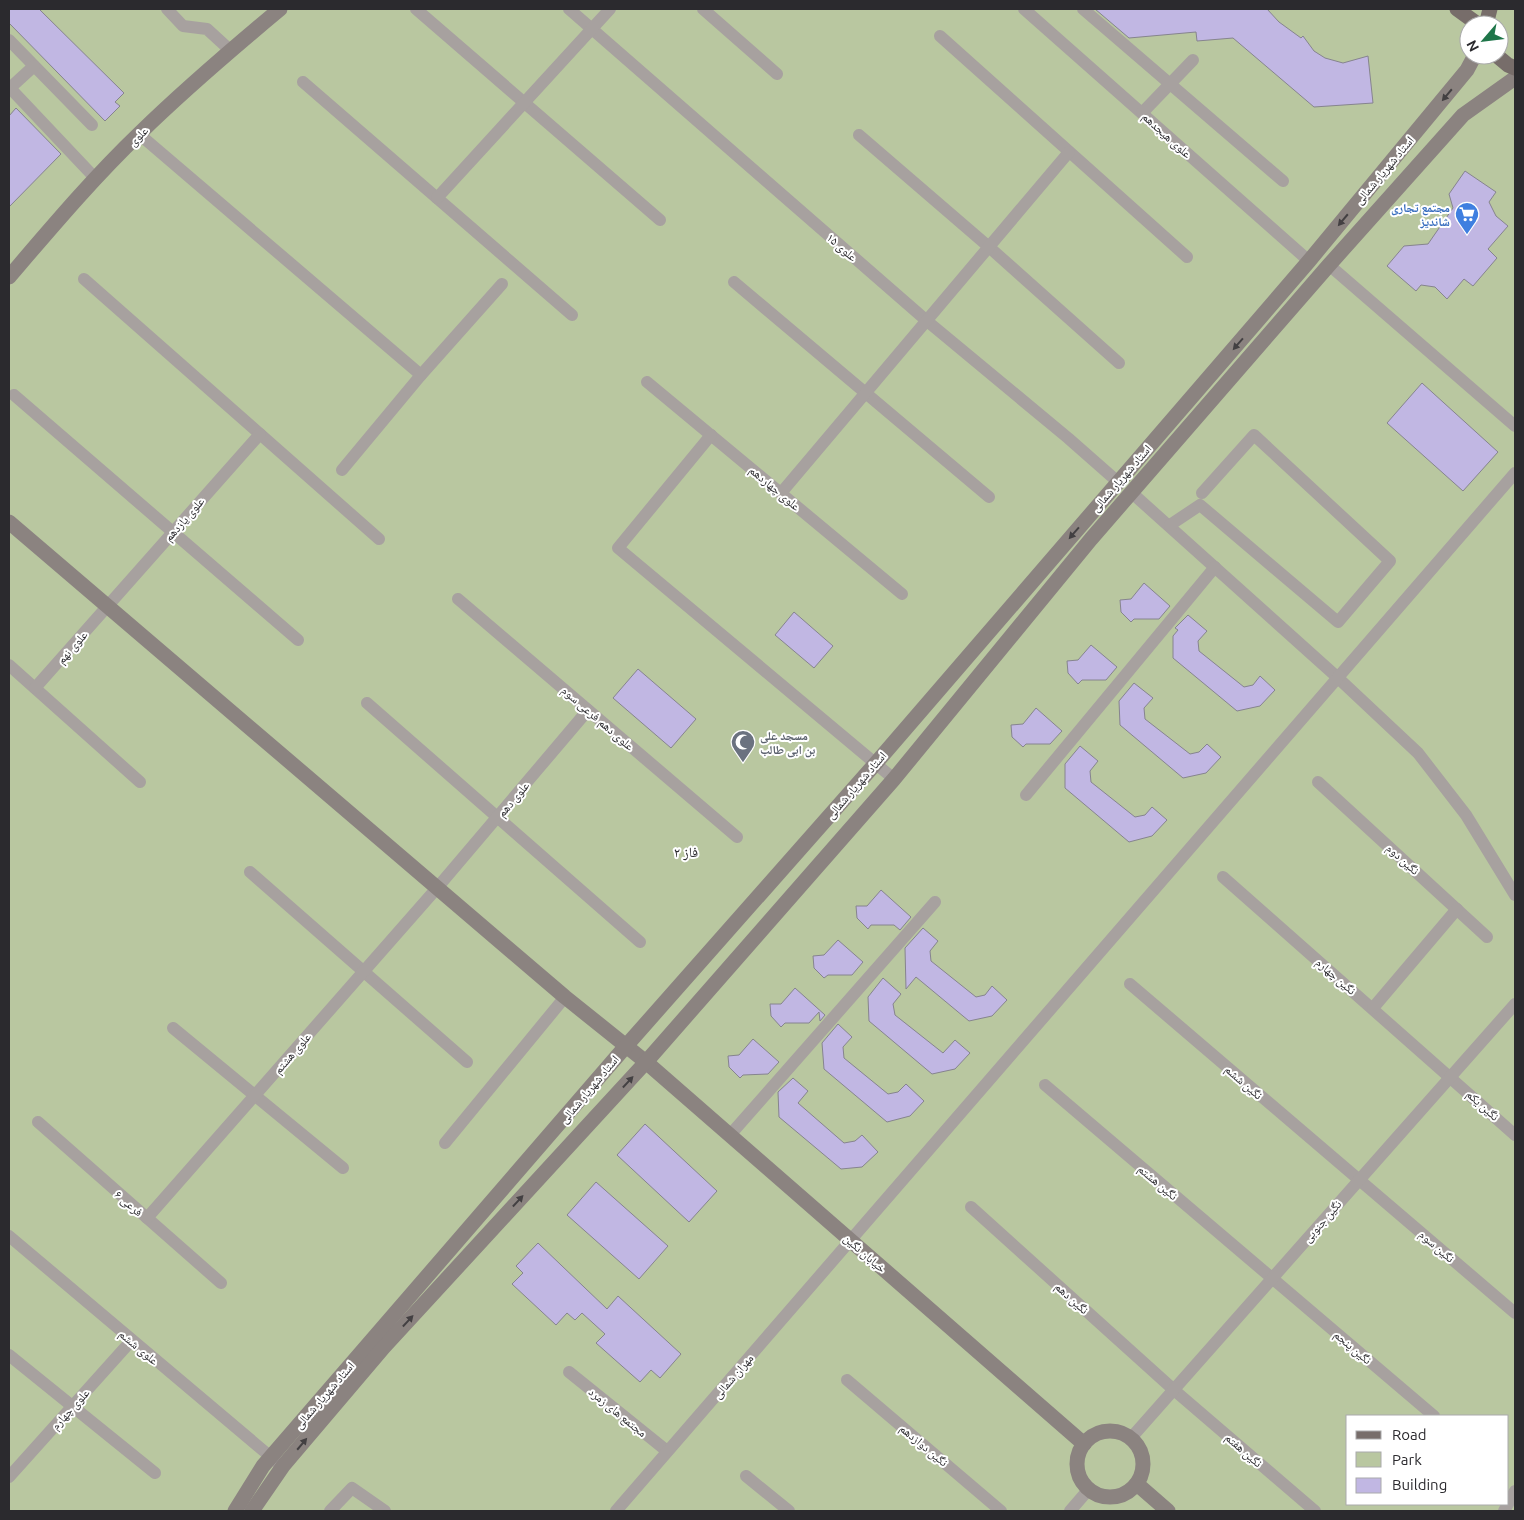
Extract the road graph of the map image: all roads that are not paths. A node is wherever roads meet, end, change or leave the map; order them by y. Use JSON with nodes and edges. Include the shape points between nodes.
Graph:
{"nodes":[{"id":1,"x":166,"y":9,"type":"edge"},
{"id":2,"x":280,"y":9,"type":"edge"},
{"id":3,"x":416,"y":9,"type":"edge"},
{"id":4,"x":569,"y":9,"type":"edge"},
{"id":5,"x":610,"y":9,"type":"edge"},
{"id":6,"x":703,"y":9,"type":"edge"},
{"id":7,"x":1024,"y":9,"type":"edge"},
{"id":8,"x":1083,"y":9,"type":"edge"},
{"id":9,"x":592,"y":28,"type":"junction"},
{"id":10,"x":940,"y":36,"type":"dead end"},
{"id":11,"x":9,"y":40,"type":"edge"},
{"id":12,"x":230,"y":51,"type":"junction"},
{"id":13,"x":1193,"y":60,"type":"dead end"},
{"id":14,"x":1470,"y":65,"type":"edge"},
{"id":15,"x":34,"y":66,"type":"junction"},
{"id":16,"x":776,"y":74,"type":"dead end"},
{"id":17,"x":1515,"y":78,"type":"edge"},
{"id":18,"x":302,"y":82,"type":"dead end"},
{"id":19,"x":1170,"y":84,"type":"junction"},
{"id":20,"x":525,"y":102,"type":"junction"},
{"id":21,"x":1142,"y":113,"type":"junction"},
{"id":22,"x":92,"y":125,"type":"dead end"},
{"id":23,"x":139,"y":134,"type":"junction"},
{"id":24,"x":859,"y":135,"type":"dead end"},
{"id":25,"x":1069,"y":152,"type":"junction"},
{"id":26,"x":96,"y":179,"type":"junction"},
{"id":27,"x":1283,"y":181,"type":"dead end"},
{"id":28,"x":437,"y":198,"type":"junction"},
{"id":29,"x":660,"y":220,"type":"dead end"},
{"id":30,"x":989,"y":247,"type":"junction"},
{"id":31,"x":1187,"y":258,"type":"dead end"},
{"id":32,"x":1309,"y":261,"type":"junction"},
{"id":33,"x":1329,"y":265,"type":"junction"},
{"id":34,"x":9,"y":277,"type":"edge"},
{"id":35,"x":84,"y":280,"type":"dead end"},
{"id":36,"x":734,"y":282,"type":"dead end"},
{"id":37,"x":502,"y":284,"type":"dead end"},
{"id":38,"x":572,"y":315,"type":"dead end"},
{"id":39,"x":927,"y":322,"type":"junction"},
{"id":40,"x":1119,"y":363,"type":"dead end"},
{"id":41,"x":421,"y":374,"type":"junction"},
{"id":42,"x":647,"y":382,"type":"dead end"},
{"id":43,"x":866,"y":393,"type":"junction"},
{"id":44,"x":14,"y":396,"type":"dead end"},
{"id":45,"x":1515,"y":426,"type":"edge"},
{"id":46,"x":260,"y":434,"type":"junction"},
{"id":47,"x":711,"y":434,"type":"junction"},
{"id":48,"x":342,"y":470,"type":"dead end"},
{"id":49,"x":1515,"y":473,"type":"edge"},
{"id":50,"x":1118,"y":482,"type":"junction"},
{"id":51,"x":781,"y":493,"type":"junction"},
{"id":52,"x":1132,"y":493,"type":"junction"},
{"id":53,"x":1202,"y":493,"type":"dead end"},
{"id":54,"x":989,"y":497,"type":"dead end"},
{"id":55,"x":9,"y":522,"type":"edge"},
{"id":56,"x":1170,"y":525,"type":"junction"},
{"id":57,"x":173,"y":531,"type":"junction"},
{"id":58,"x":379,"y":539,"type":"dead end"},
{"id":59,"x":1215,"y":567,"type":"junction"},
{"id":60,"x":902,"y":594,"type":"dead end"},
{"id":61,"x":458,"y":599,"type":"dead end"},
{"id":62,"x":108,"y":605,"type":"junction"},
{"id":63,"x":298,"y":640,"type":"dead end"},
{"id":64,"x":9,"y":665,"type":"edge"},
{"id":65,"x":1337,"y":677,"type":"junction"},
{"id":66,"x":35,"y":688,"type":"junction"},
{"id":67,"x":367,"y":704,"type":"dead end"},
{"id":68,"x":588,"y":710,"type":"junction"},
{"id":69,"x":876,"y":763,"type":"junction"},
{"id":70,"x":894,"y":779,"type":"junction"},
{"id":71,"x":140,"y":782,"type":"dead end"},
{"id":72,"x":1318,"y":782,"type":"dead end"},
{"id":73,"x":1026,"y":795,"type":"dead end"},
{"id":74,"x":498,"y":817,"type":"junction"},
{"id":75,"x":737,"y":837,"type":"dead end"},
{"id":76,"x":250,"y":872,"type":"dead end"},
{"id":77,"x":1223,"y":877,"type":"dead end"},
{"id":78,"x":437,"y":888,"type":"junction"},
{"id":79,"x":1515,"y":895,"type":"edge"},
{"id":80,"x":935,"y":902,"type":"dead end"},
{"id":81,"x":1457,"y":909,"type":"junction"},
{"id":82,"x":1487,"y":937,"type":"dead end"},
{"id":83,"x":640,"y":942,"type":"dead end"},
{"id":84,"x":364,"y":971,"type":"junction"},
{"id":85,"x":1130,"y":984,"type":"dead end"},
{"id":86,"x":565,"y":997,"type":"junction"},
{"id":87,"x":1515,"y":1004,"type":"edge"},
{"id":88,"x":1373,"y":1008,"type":"junction"},
{"id":89,"x":173,"y":1028,"type":"dead end"},
{"id":90,"x":626,"y":1046,"type":"junction"},
{"id":91,"x":467,"y":1062,"type":"dead end"},
{"id":92,"x":646,"y":1062,"type":"junction"},
{"id":93,"x":1450,"y":1076,"type":"junction"},
{"id":94,"x":1045,"y":1085,"type":"dead end"},
{"id":95,"x":256,"y":1094,"type":"junction"},
{"id":96,"x":38,"y":1122,"type":"dead end"},
{"id":97,"x":730,"y":1135,"type":"junction"},
{"id":98,"x":1515,"y":1135,"type":"edge"},
{"id":99,"x":445,"y":1143,"type":"dead end"},
{"id":100,"x":343,"y":1168,"type":"dead end"},
{"id":101,"x":1359,"y":1180,"type":"junction"},
{"id":102,"x":971,"y":1207,"type":"dead end"},
{"id":103,"x":146,"y":1218,"type":"junction"},
{"id":104,"x":9,"y":1236,"type":"edge"},
{"id":105,"x":851,"y":1241,"type":"junction"},
{"id":106,"x":1272,"y":1278,"type":"junction"},
{"id":107,"x":221,"y":1283,"type":"dead end"},
{"id":108,"x":1515,"y":1313,"type":"edge"},
{"id":109,"x":132,"y":1342,"type":"junction"},
{"id":110,"x":9,"y":1356,"type":"edge"},
{"id":111,"x":569,"y":1372,"type":"dead end"},
{"id":112,"x":847,"y":1380,"type":"dead end"},
{"id":113,"x":1174,"y":1390,"type":"junction"},
{"id":114,"x":72,"y":1407,"type":"junction"},
{"id":115,"x":1433,"y":1415,"type":"edge"},
{"id":116,"x":1131,"y":1438,"type":"junction"},
{"id":117,"x":1084,"y":1444,"type":"junction"},
{"id":118,"x":667,"y":1452,"type":"junction"},
{"id":119,"x":277,"y":1462,"type":"junction"},
{"id":120,"x":155,"y":1473,"type":"dead end"},
{"id":121,"x":746,"y":1476,"type":"dead end"},
{"id":122,"x":9,"y":1477,"type":"edge"},
{"id":123,"x":1137,"y":1484,"type":"junction"},
{"id":124,"x":1089,"y":1489,"type":"junction"},
{"id":125,"x":235,"y":1511,"type":"edge"},
{"id":126,"x":252,"y":1511,"type":"edge"},
{"id":127,"x":330,"y":1511,"type":"edge"},
{"id":128,"x":386,"y":1511,"type":"edge"},
{"id":129,"x":616,"y":1511,"type":"edge"},
{"id":130,"x":788,"y":1511,"type":"edge"},
{"id":131,"x":1002,"y":1511,"type":"edge"},
{"id":132,"x":1070,"y":1511,"type":"edge"},
{"id":133,"x":1168,"y":1511,"type":"edge"},
{"id":134,"x":1315,"y":1511,"type":"edge"}],
"edges":[{"from":1,"to":12,"type":"street","via":[[183,26],[207,29]]},
{"from":2,"to":12,"type":"street","name":"علوی"},
{"from":3,"to":20,"type":"street"},
{"from":4,"to":9,"type":"street","name":"علوی ۱۵"},
{"from":5,"to":9,"type":"street"},
{"from":6,"to":16,"type":"street"},
{"from":7,"to":21,"type":"street","name":"علوی هیجدهم"},
{"from":8,"to":19,"type":"street"},
{"from":9,"to":20,"type":"street"},
{"from":9,"to":39,"type":"street","name":"علوی ۱۵"},
{"from":10,"to":25,"type":"street"},
{"from":11,"to":15,"type":"street"},
{"from":12,"to":23,"type":"street","name":"علوی"},
{"from":13,"to":19,"type":"street"},
{"from":14,"to":32,"type":"street","name":"استاد شهریار شمالی","one_way":true},
{"from":15,"to":22,"type":"street"},
{"from":15,"to":26,"type":"street","via":[[10,88]]},
{"from":17,"to":33,"type":"street","name":"استاد شهریار شمالی","via":[[1463,115]]},
{"from":18,"to":28,"type":"street"},
{"from":19,"to":21,"type":"street"},
{"from":19,"to":27,"type":"street"},
{"from":20,"to":28,"type":"street"},
{"from":20,"to":29,"type":"street"},
{"from":21,"to":32,"type":"street","name":"علوی هیجدهم"},
{"from":23,"to":26,"type":"street","name":"علوی"},
{"from":23,"to":41,"type":"street"},
{"from":24,"to":30,"type":"street"},
{"from":25,"to":30,"type":"street"},
{"from":25,"to":31,"type":"street"},
{"from":26,"to":34,"type":"street","name":"علوی"},
{"from":28,"to":38,"type":"street"},
{"from":30,"to":39,"type":"street"},
{"from":30,"to":40,"type":"street"},
{"from":32,"to":50,"type":"street","name":"استاد شهریار شمالی","one_way":true},
{"from":33,"to":45,"type":"street"},
{"from":33,"to":52,"type":"street","name":"استاد شهریار شمالی"},
{"from":35,"to":46,"type":"street"},
{"from":36,"to":43,"type":"street"},
{"from":37,"to":41,"type":"street"},
{"from":39,"to":43,"type":"street"},
{"from":39,"to":50,"type":"street","name":"علوی ۱۵"},
{"from":41,"to":48,"type":"street"},
{"from":42,"to":47,"type":"street","name":"علوی چهاردهم"},
{"from":43,"to":51,"type":"street"},
{"from":43,"to":54,"type":"street"},
{"from":44,"to":57,"type":"street"},
{"from":46,"to":57,"type":"street","name":"علوی یازدهم"},
{"from":46,"to":58,"type":"street"},
{"from":47,"to":51,"type":"street","name":"علوی چهاردهم"},
{"from":47,"to":69,"type":"street","via":[[618,548]]},
{"from":49,"to":65,"type":"street","name":"مهران شمالی"},
{"from":50,"to":52,"type":"street"},
{"from":50,"to":69,"type":"street","name":"استاد شهریار شمالی","one_way":true},
{"from":51,"to":60,"type":"street","name":"علوی چهاردهم"},
{"from":52,"to":56,"type":"street"},
{"from":52,"to":70,"type":"street","name":"استاد شهریار شمالی"},
{"from":53,"to":56,"type":"street","via":[[1254,435],[1390,561],[1338,622],[1200,505]]},
{"from":55,"to":62,"type":"street","name":"خیابان نگین"},
{"from":56,"to":59,"type":"street"},
{"from":57,"to":62,"type":"street","name":"علوی یازدهم"},
{"from":57,"to":63,"type":"street"},
{"from":59,"to":65,"type":"street"},
{"from":59,"to":73,"type":"street"},
{"from":61,"to":68,"type":"street","name":"علوی دهم فرعی سوم"},
{"from":62,"to":66,"type":"street","name":"علوی نهم"},
{"from":62,"to":78,"type":"street","name":"خیابان نگین"},
{"from":64,"to":66,"type":"street"},
{"from":65,"to":79,"type":"street","via":[[1418,753],[1466,815]]},
{"from":65,"to":105,"type":"street","name":"مهران شمالی"},
{"from":66,"to":71,"type":"street"},
{"from":67,"to":74,"type":"street"},
{"from":68,"to":74,"type":"street","name":"علوی دهم"},
{"from":68,"to":75,"type":"street","name":"علوی دهم فرعی سوم"},
{"from":69,"to":70,"type":"street"},
{"from":69,"to":90,"type":"street","name":"استاد شهریار شمالی"},
{"from":70,"to":92,"type":"street","name":"استاد شهریار شمالی"},
{"from":72,"to":81,"type":"street","name":"نگین دوم"},
{"from":74,"to":78,"type":"street","name":"علوی دهم"},
{"from":74,"to":83,"type":"street"},
{"from":76,"to":84,"type":"street"},
{"from":77,"to":88,"type":"street","name":"نگین چهارم"},
{"from":78,"to":84,"type":"street","name":"علوی هشتم"},
{"from":78,"to":86,"type":"street","name":"خیابان نگین"},
{"from":80,"to":97,"type":"street"},
{"from":81,"to":82,"type":"street","name":"نگین دوم"},
{"from":81,"to":88,"type":"street"},
{"from":84,"to":91,"type":"street"},
{"from":84,"to":95,"type":"street","name":"علوی هشتم"},
{"from":85,"to":101,"type":"street","name":"نگین ششم"},
{"from":86,"to":90,"type":"street","name":"خیابان نگین"},
{"from":86,"to":99,"type":"street"},
{"from":87,"to":93,"type":"street","name":"نگین جنوبی"},
{"from":88,"to":93,"type":"street","name":"نگین چهارم"},
{"from":89,"to":95,"type":"street"},
{"from":90,"to":92,"type":"street","name":"خیابان نگین"},
{"from":90,"to":119,"type":"street","name":"استاد شهریار شمالی"},
{"from":92,"to":97,"type":"street","name":"خیابان نگین"},
{"from":119,"to":92,"type":"street","name":"استاد شهریار شمالی","one_way":true},
{"from":93,"to":98,"type":"street","name":"نگین یکم"},
{"from":93,"to":101,"type":"street","name":"نگین جنوبی"},
{"from":94,"to":106,"type":"street","name":"نگین هشتم"},
{"from":95,"to":100,"type":"street"},
{"from":95,"to":103,"type":"street","name":"علوی هشتم"},
{"from":96,"to":103,"type":"street","name":"فرعی ۶"},
{"from":97,"to":105,"type":"street","name":"خیابان نگین"},
{"from":101,"to":106,"type":"street","name":"نگین جنوبی"},
{"from":101,"to":108,"type":"street","name":"نگین سوم"},
{"from":102,"to":113,"type":"street","name":"نگین دهم"},
{"from":103,"to":107,"type":"street","name":"فرعی ۶"},
{"from":104,"to":109,"type":"street","name":"علوی ششم"},
{"from":105,"to":117,"type":"street","name":"خیابان نگین"},
{"from":105,"to":118,"type":"street","name":"مهران شمالی"},
{"from":106,"to":113,"type":"street","name":"نگین جنوبی"},
{"from":106,"to":115,"type":"street","name":"نگین پنجم"},
{"from":109,"to":114,"type":"street","name":"علوی چهارم"},
{"from":109,"to":119,"type":"street","name":"علوی ششم"},
{"from":110,"to":114,"type":"street"},
{"from":111,"to":118,"type":"street","name":"مجتمع های زمرد"},
{"from":112,"to":131,"type":"street","name":"نگین دوازدهم"},
{"from":113,"to":116,"type":"street","name":"نگین جنوبی"},
{"from":113,"to":134,"type":"street","name":"نگین هفتم"},
{"from":114,"to":120,"type":"street"},
{"from":114,"to":122,"type":"street","name":"علوی چهارم"},
{"from":116,"to":117,"type":"street","via":[[1106,1431]]},
{"from":116,"to":123,"type":"street","via":[[1138,1446],[1144,1465]]},
{"from":117,"to":124,"type":"street","via":[[1079,1453],[1078,1472]]},
{"from":118,"to":129,"type":"street","name":"مهران شمالی"},
{"from":119,"to":125,"type":"street","name":"استاد شهریار شمالی"},
{"from":119,"to":126,"type":"street","name":"استاد شهریار شمالی"},
{"from":121,"to":130,"type":"street"},
{"from":123,"to":124,"type":"street","via":[[1129,1492],[1108,1497]]},
{"from":123,"to":133,"type":"street"},
{"from":124,"to":132,"type":"street"},
{"from":127,"to":128,"type":"street","via":[[352,1488]]}]}
